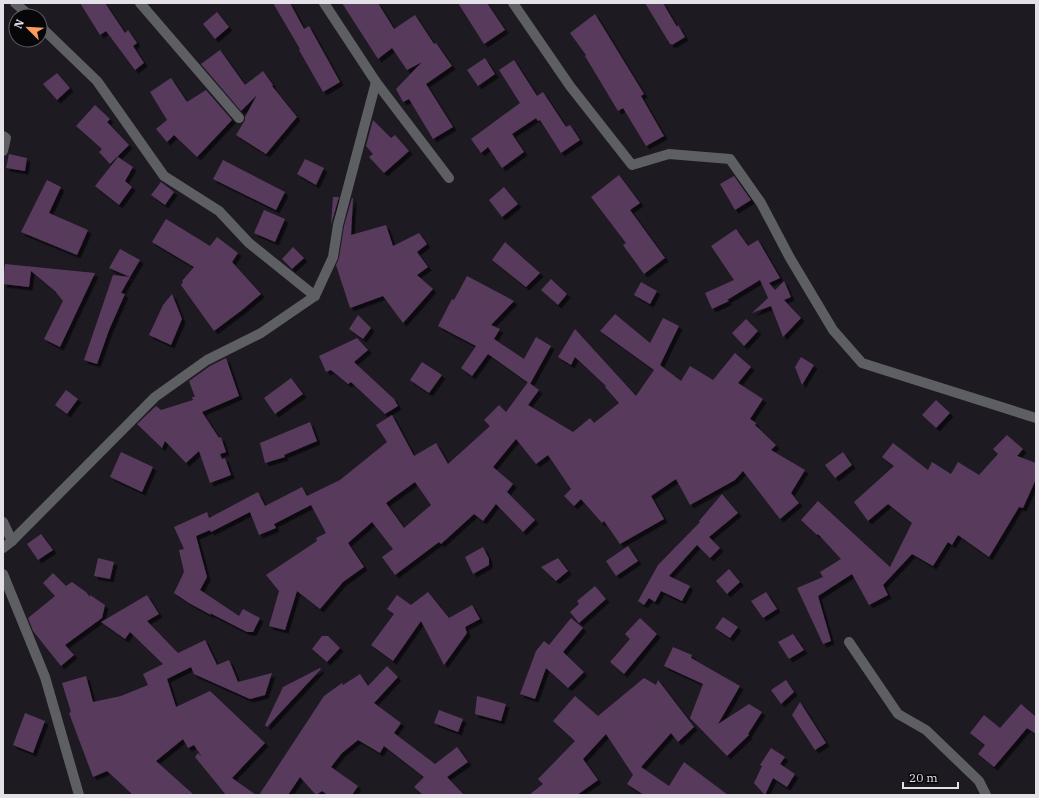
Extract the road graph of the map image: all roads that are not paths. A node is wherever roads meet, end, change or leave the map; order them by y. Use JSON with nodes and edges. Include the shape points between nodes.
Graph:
{"nodes":[{"id":1,"x":140,"y":3,"type":"edge"},
{"id":2,"x":324,"y":3,"type":"edge"},
{"id":3,"x":513,"y":3,"type":"edge"},
{"id":4,"x":48,"y":34,"type":"edge"},
{"id":5,"x":376,"y":82,"type":"junction"},
{"id":6,"x":239,"y":118,"type":"dead end"},
{"id":7,"x":3,"y":136,"type":"edge"},
{"id":8,"x":3,"y":151,"type":"edge"},
{"id":9,"x":449,"y":178,"type":"dead end"},
{"id":10,"x":315,"y":296,"type":"junction"},
{"id":11,"x":1036,"y":418,"type":"edge"},
{"id":12,"x":3,"y":522,"type":"edge"},
{"id":13,"x":12,"y":541,"type":"junction"},
{"id":14,"x":3,"y":548,"type":"edge"},
{"id":15,"x":3,"y":574,"type":"edge"},
{"id":16,"x":849,"y":642,"type":"dead end"},
{"id":17,"x":79,"y":795,"type":"edge"},
{"id":18,"x":986,"y":795,"type":"edge"}],
"edges":[{"from":1,"to":6,"type":"street"},
{"from":2,"to":5,"type":"street"},
{"from":3,"to":11,"type":"street","via":[[570,86],[632,165],[670,154],[730,159],[761,203],[832,330],[862,363]]},
{"from":4,"to":10,"type":"street","via":[[97,81],[164,176],[218,211],[249,243]]},
{"from":5,"to":9,"type":"street"},
{"from":5,"to":10,"type":"street","via":[[338,225],[333,257]]},
{"from":7,"to":8,"type":"street","via":[[6,138]]},
{"from":10,"to":13,"type":"street","via":[[262,333],[207,360],[155,396]]},
{"from":12,"to":13,"type":"street"},
{"from":13,"to":14,"type":"street"},
{"from":15,"to":17,"type":"street","via":[[44,677]]},
{"from":16,"to":18,"type":"street","via":[[898,714],[926,730],[979,781]]}]}
